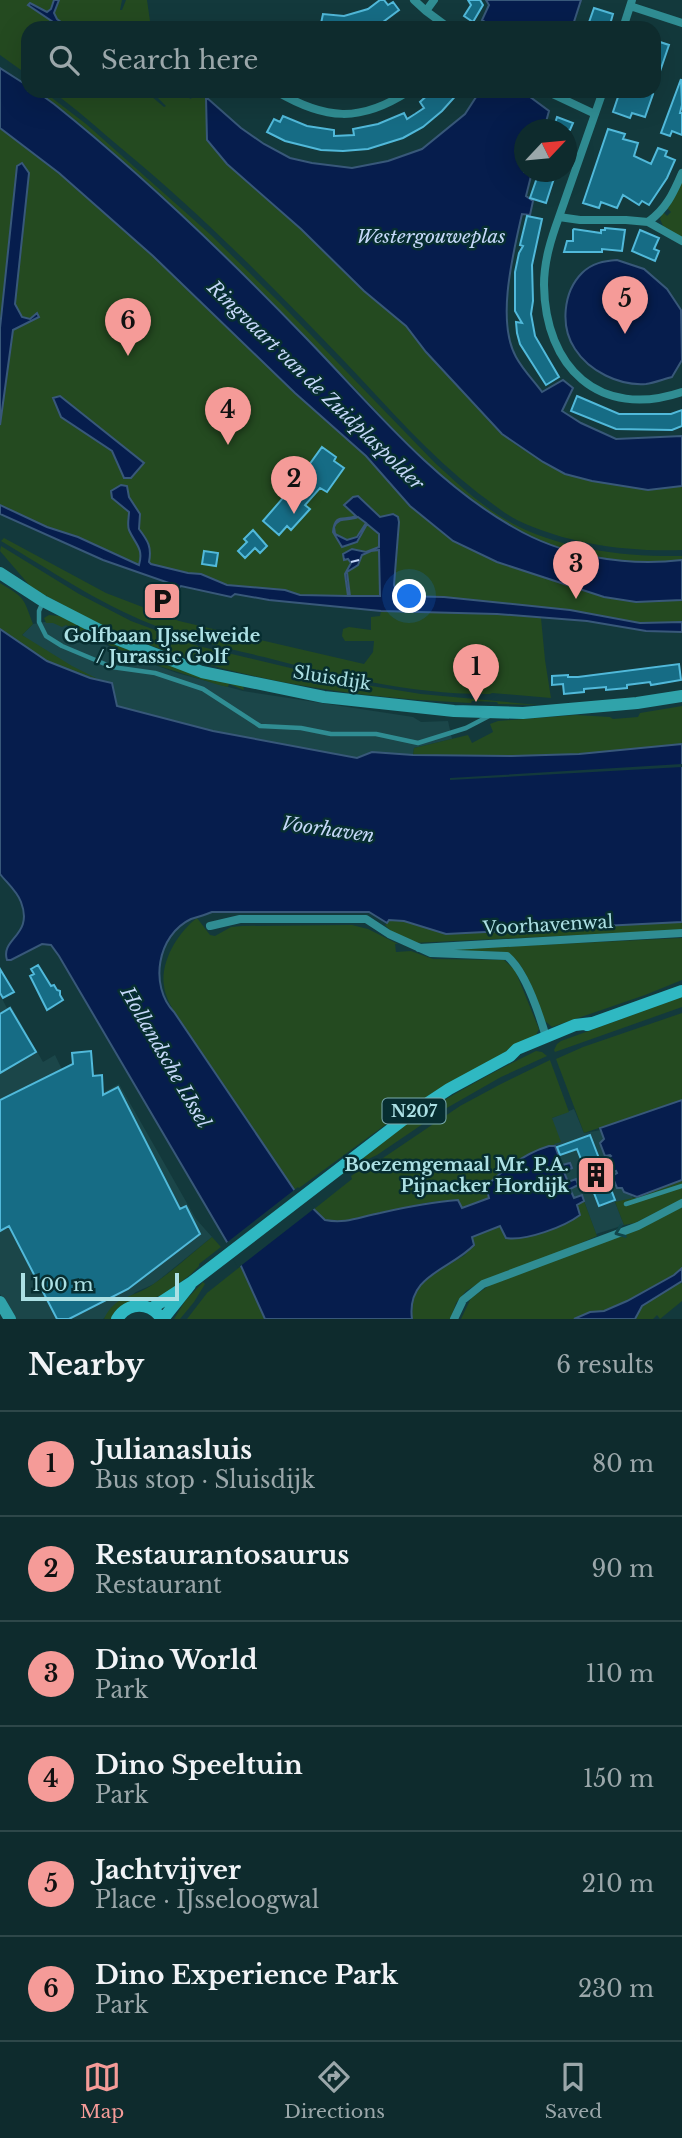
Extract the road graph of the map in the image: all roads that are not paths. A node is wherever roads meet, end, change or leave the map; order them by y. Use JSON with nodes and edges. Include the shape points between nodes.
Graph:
{"nodes":[{"id":1,"x":414,"y":0,"type":"edge"},
{"id":2,"x":434,"y":0,"type":"edge"},
{"id":3,"x":631,"y":3,"type":"edge"},
{"id":4,"x":426,"y":11,"type":"junction"},
{"id":5,"x":440,"y":21,"type":"edge"},
{"id":6,"x":625,"y":21,"type":"edge"},
{"id":7,"x":682,"y":23,"type":"edge"},
{"id":8,"x":289,"y":98,"type":"edge"},
{"id":9,"x":397,"y":98,"type":"edge"},
{"id":10,"x":561,"y":98,"type":"edge"},
{"id":11,"x":601,"y":98,"type":"edge"},
{"id":12,"x":595,"y":114,"type":"junction"},
{"id":13,"x":682,"y":173,"type":"edge"},
{"id":14,"x":559,"y":217,"type":"junction"},
{"id":15,"x":648,"y":222,"type":"junction"},
{"id":16,"x":682,"y":241,"type":"edge"},
{"id":17,"x":682,"y":391,"type":"edge"},
{"id":18,"x":0,"y":573,"type":"edge"},
{"id":19,"x":43,"y":601,"type":"junction"},
{"id":20,"x":682,"y":696,"type":"edge"},
{"id":21,"x":497,"y":712,"type":"junction"},
{"id":22,"x":210,"y":926,"type":"dead end"},
{"id":23,"x":682,"y":933,"type":"edge"},
{"id":24,"x":416,"y":948,"type":"junction"},
{"id":25,"x":682,"y":990,"type":"edge"},
{"id":26,"x":592,"y":1023,"type":"junction"},
{"id":27,"x":546,"y":1037,"type":"junction"},
{"id":28,"x":510,"y":1056,"type":"junction"},
{"id":29,"x":682,"y":1186,"type":"edge"},
{"id":30,"x":682,"y":1203,"type":"edge"},
{"id":31,"x":626,"y":1204,"type":"dead end"},
{"id":32,"x":192,"y":1282,"type":"junction"},
{"id":33,"x":0,"y":1302,"type":"edge"},
{"id":34,"x":152,"y":1308,"type":"junction"},
{"id":35,"x":10,"y":1319,"type":"edge"},
{"id":36,"x":117,"y":1319,"type":"edge"},
{"id":37,"x":163,"y":1319,"type":"edge"},
{"id":38,"x":454,"y":1319,"type":"edge"}],
"edges":[{"from":1,"to":4,"type":"street"},
{"from":2,"to":4,"type":"street"},
{"from":3,"to":6,"type":"street"},
{"from":3,"to":7,"type":"street"},
{"from":4,"to":5,"type":"street"},
{"from":8,"to":9,"type":"street","via":[[328,114],[361,112]]},
{"from":10,"to":12,"type":"street"},
{"from":11,"to":12,"type":"street"},
{"from":12,"to":14,"type":"street"},
{"from":13,"to":15,"type":"street","via":[[671,200]]},
{"from":14,"to":15,"type":"street"},
{"from":14,"to":17,"type":"street","via":[[544,283],[553,341],[566,364],[592,388],[621,398],[653,399]]},
{"from":15,"to":16,"type":"street"},
{"from":18,"to":19,"type":"street","name":"Sluisdijk"},
{"from":19,"to":21,"type":"street","name":"Sluisdijk","via":[[119,640],[202,672],[324,697]]},
{"from":19,"to":21,"type":"lane","via":[[39,622],[46,636],[62,646],[112,667],[155,673],[204,689],[260,726],[376,734],[418,743],[466,728]]},
{"from":20,"to":21,"type":"street","name":"Sluisdijk","via":[[637,704]]},
{"from":22,"to":24,"type":"street","name":"Voorhavenwal","via":[[240,919],[366,919]]},
{"from":23,"to":24,"type":"street","name":"Voorhavenwal"},
{"from":24,"to":27,"type":"street","name":"Voorhavenwal","via":[[439,954],[507,956],[523,976]]},
{"from":25,"to":26,"type":"main road","number":"N207"},
{"from":26,"to":27,"type":"main road","number":"N207"},
{"from":26,"to":28,"type":"main road","number":"N207"},
{"from":27,"to":28,"type":"main road","number":"N207"},
{"from":28,"to":32,"type":"main road","number":"N207","via":[[428,1102]]},
{"from":29,"to":31,"type":"lane"},
{"from":30,"to":38,"type":"street","one_way":true,"via":[[638,1226],[483,1284],[463,1300]]},
{"from":32,"to":34,"type":"main road","number":"N207"},
{"from":32,"to":37,"type":"main road","number":"N207"},
{"from":33,"to":35,"type":"street"},
{"from":34,"to":36,"type":"main road","number":"N207","via":[[132,1307]]},
{"from":34,"to":37,"type":"main road","number":"N207"}]}
